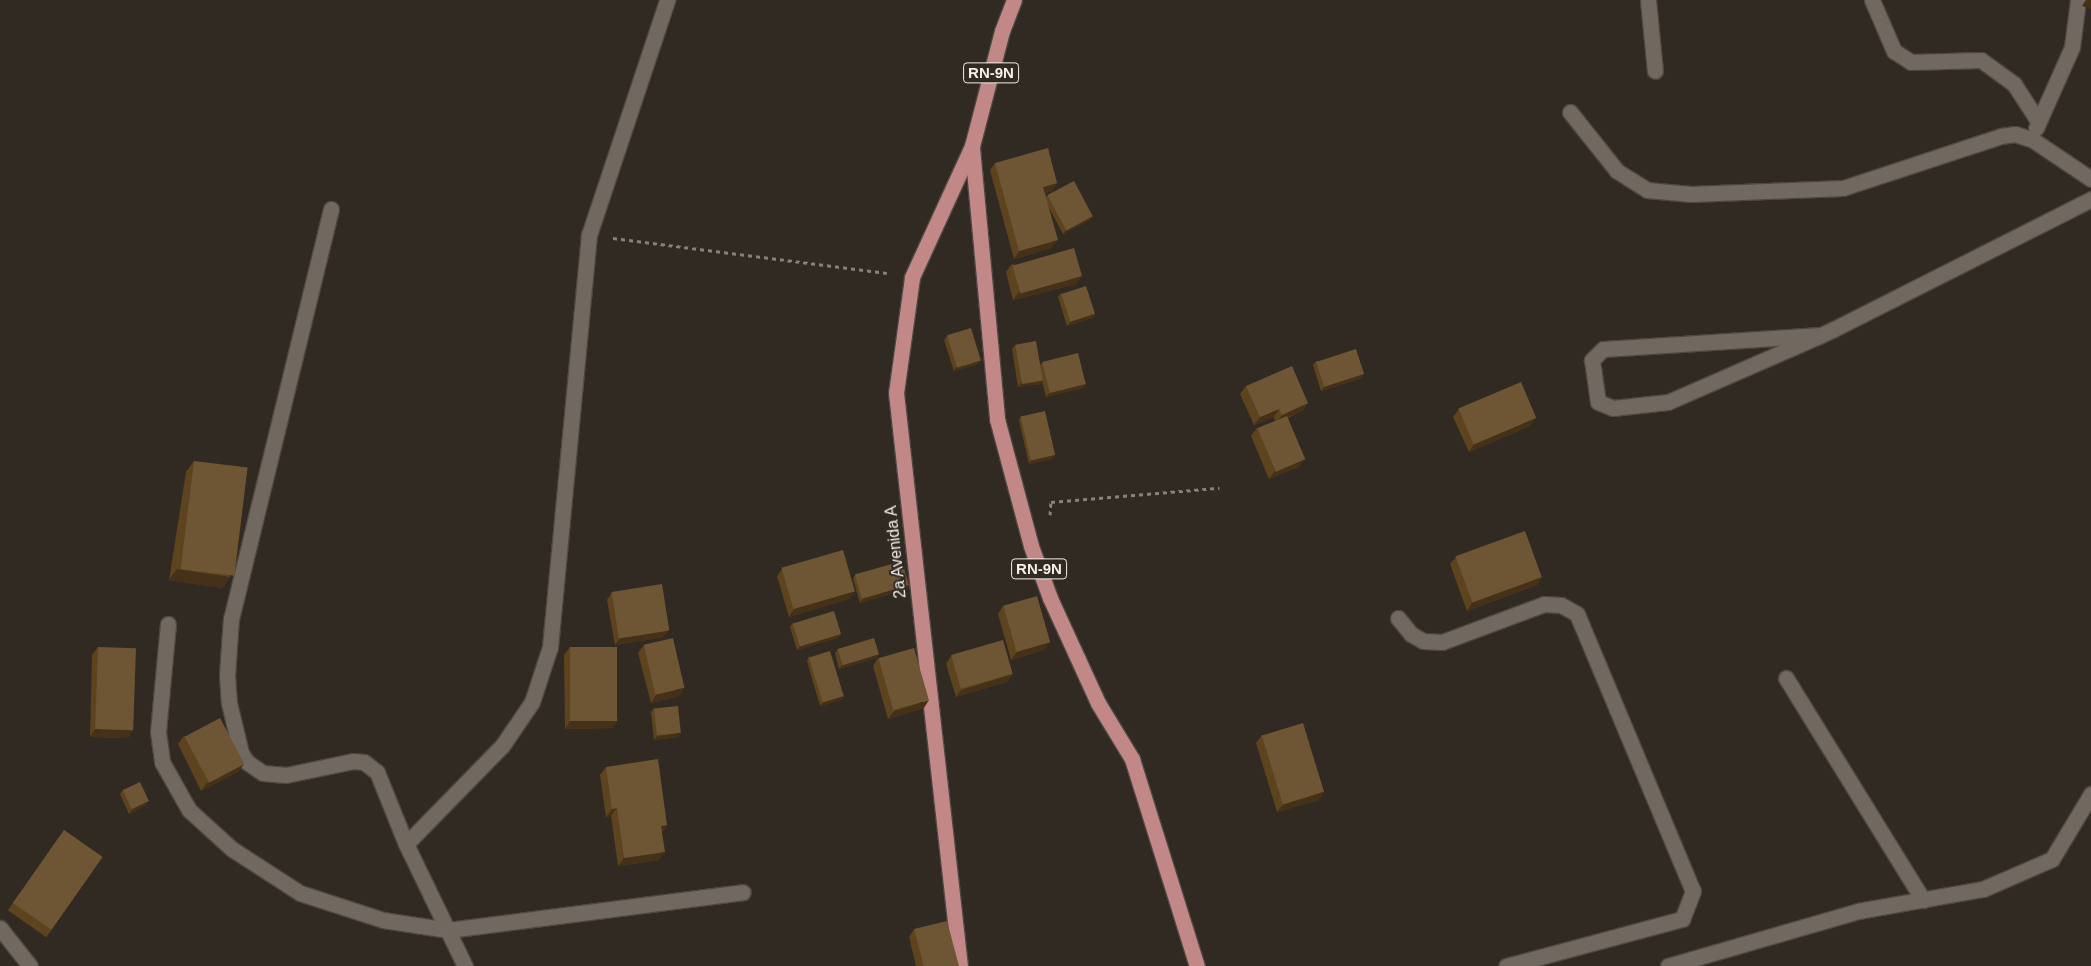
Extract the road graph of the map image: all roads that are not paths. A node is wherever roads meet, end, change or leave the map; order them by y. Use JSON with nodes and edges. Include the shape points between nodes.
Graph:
{"nodes":[{"id":1,"x":667,"y":0,"type":"edge"},
{"id":2,"x":1014,"y":0,"type":"edge"},
{"id":3,"x":1648,"y":0,"type":"edge"},
{"id":4,"x":1872,"y":0,"type":"edge"},
{"id":5,"x":2078,"y":0,"type":"edge"},
{"id":6,"x":1655,"y":71,"type":"dead end"},
{"id":7,"x":1570,"y":112,"type":"dead end"},
{"id":8,"x":2038,"y":121,"type":"junction"},
{"id":9,"x":2033,"y":140,"type":"junction"},
{"id":10,"x":972,"y":146,"type":"junction"},
{"id":11,"x":2091,"y":178,"type":"edge"},
{"id":12,"x":2091,"y":199,"type":"edge"},
{"id":13,"x":331,"y":208,"type":"dead end"},
{"id":14,"x":1821,"y":335,"type":"junction"},
{"id":15,"x":1398,"y":618,"type":"dead end"},
{"id":16,"x":168,"y":624,"type":"dead end"},
{"id":17,"x":1786,"y":678,"type":"dead end"},
{"id":18,"x":2091,"y":794,"type":"edge"},
{"id":19,"x":406,"y":844,"type":"junction"},
{"id":20,"x":743,"y":892,"type":"dead end"},
{"id":21,"x":1923,"y":900,"type":"junction"},
{"id":22,"x":0,"y":928,"type":"edge"},
{"id":23,"x":448,"y":930,"type":"junction"},
{"id":24,"x":30,"y":966,"type":"edge"},
{"id":25,"x":465,"y":966,"type":"edge"},
{"id":26,"x":960,"y":966,"type":"edge"},
{"id":27,"x":1197,"y":966,"type":"edge"},
{"id":28,"x":1506,"y":966,"type":"edge"},
{"id":29,"x":1668,"y":966,"type":"edge"}],
"edges":[{"from":1,"to":19,"type":"street","via":[[589,235],[550,647],[532,702],[502,746]]},
{"from":2,"to":10,"type":"main road","number":"RN-9N","via":[[1002,30]]},
{"from":3,"to":6,"type":"street"},
{"from":4,"to":8,"type":"street","via":[[1894,51],[1911,62],[1981,60],[2014,84]]},
{"from":5,"to":8,"type":"street","via":[[2072,46]]},
{"from":7,"to":9,"type":"street","via":[[1617,171],[1647,190],[1691,194],[1842,188],[2001,136],[2015,134]]},
{"from":8,"to":9,"type":"street"},
{"from":9,"to":11,"type":"street"},
{"from":10,"to":26,"type":"main road","name":"2a Avenida A","number":"RN-9N","via":[[912,277],[896,393]]},
{"from":10,"to":27,"type":"main road","number":"RN-9N","via":[[997,419],[1031,546],[1050,598],[1098,703],[1132,759]]},
{"from":12,"to":14,"type":"street"},
{"from":13,"to":19,"type":"street","via":[[231,618],[227,675],[229,703],[241,753],[247,762],[263,773],[286,775],[353,761],[372,767]]},
{"from":14,"to":14,"type":"street","via":[[1603,349],[1592,360],[1598,402],[1613,408],[1668,402]]},
{"from":15,"to":28,"type":"street","via":[[1411,634],[1423,642],[1442,642],[1544,604],[1561,605],[1577,614],[1693,891],[1682,919]]},
{"from":16,"to":23,"type":"street","via":[[158,732],[162,762],[189,810],[232,849],[300,893],[383,920]]},
{"from":17,"to":21,"type":"street"},
{"from":18,"to":21,"type":"street","via":[[2052,859],[1983,888]]},
{"from":19,"to":23,"type":"street"},
{"from":20,"to":23,"type":"street"},
{"from":21,"to":29,"type":"street","via":[[1858,911]]},
{"from":22,"to":24,"type":"street"},
{"from":23,"to":25,"type":"street"}]}
